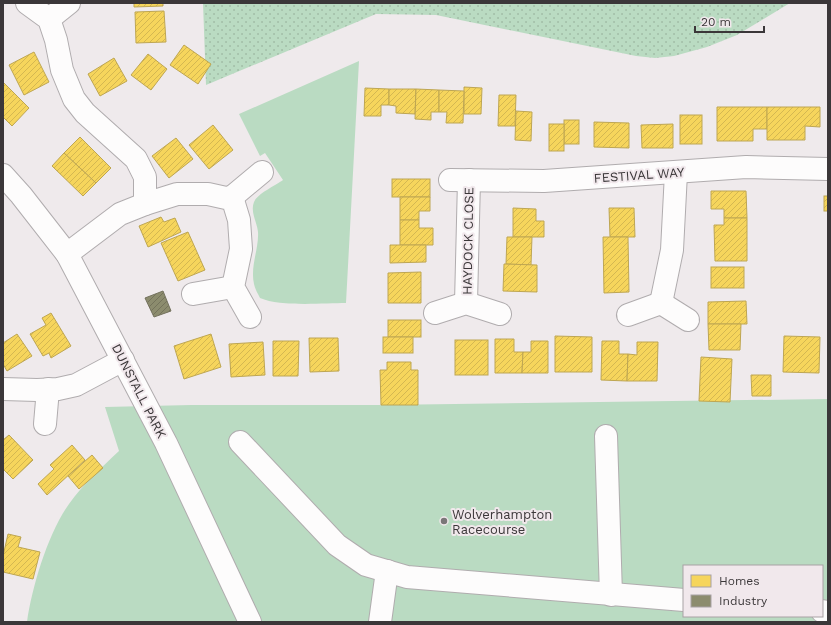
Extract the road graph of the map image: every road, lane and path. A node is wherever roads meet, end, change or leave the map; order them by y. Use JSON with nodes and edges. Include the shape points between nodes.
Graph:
{"nodes":[{"id":1,"x":27,"y":3,"type":"edge"},
{"id":2,"x":69,"y":3,"type":"edge"},
{"id":3,"x":48,"y":19,"type":"junction"},
{"id":4,"x":828,"y":169,"type":"edge"},
{"id":5,"x":262,"y":172,"type":"dead end"},
{"id":6,"x":676,"y":173,"type":"junction"},
{"id":7,"x":3,"y":175,"type":"edge"},
{"id":8,"x":460,"y":180,"type":"joint"},
{"id":9,"x":232,"y":197,"type":"junction"},
{"id":10,"x":145,"y":204,"type":"junction"},
{"id":11,"x":67,"y":254,"type":"junction"},
{"id":12,"x":233,"y":287,"type":"junction"},
{"id":13,"x":192,"y":294,"type":"dead end"},
{"id":14,"x":466,"y":303,"type":"junction"},
{"id":15,"x":661,"y":303,"type":"junction"},
{"id":16,"x":435,"y":314,"type":"dead end"},
{"id":17,"x":500,"y":314,"type":"dead end"},
{"id":18,"x":628,"y":315,"type":"dead end"},
{"id":19,"x":250,"y":316,"type":"dead end"},
{"id":20,"x":688,"y":320,"type":"dead end"},
{"id":21,"x":123,"y":360,"type":"junction"},
{"id":22,"x":3,"y":389,"type":"edge"},
{"id":23,"x":48,"y":390,"type":"junction"},
{"id":24,"x":45,"y":424,"type":"dead end"},
{"id":25,"x":606,"y":436,"type":"dead end"},
{"id":26,"x":240,"y":442,"type":"dead end"},
{"id":27,"x":388,"y":572,"type":"junction"},
{"id":28,"x":611,"y":595,"type":"junction"},
{"id":29,"x":683,"y":600,"type":"edge"},
{"id":30,"x":250,"y":622,"type":"edge"},
{"id":31,"x":380,"y":622,"type":"edge"}],
"edges":[{"from":1,"to":3,"type":"street"},
{"from":2,"to":3,"type":"street"},
{"from":3,"to":10,"type":"street","via":[[56,40],[62,70],[74,99],[85,113],[136,159],[145,177]]},
{"from":4,"to":6,"type":"street","name":"FESTIVAL WAY","via":[[746,167]]},
{"from":5,"to":9,"type":"street"},
{"from":6,"to":8,"type":"street","name":"FESTIVAL WAY","via":[[544,181]]},
{"from":6,"to":15,"type":"street","via":[[672,250]]},
{"from":7,"to":11,"type":"street","name":"DUNSTALL PARK"},
{"from":8,"to":14,"type":"street","name":"HAYDOCK CLOSE"},
{"from":9,"to":10,"type":"street","via":[[177,194]]},
{"from":9,"to":12,"type":"street","via":[[240,220],[241,249]]},
{"from":10,"to":11,"type":"street","via":[[120,214]]},
{"from":11,"to":21,"type":"street","name":"DUNSTALL PARK"},
{"from":12,"to":13,"type":"street"},
{"from":12,"to":19,"type":"street"},
{"from":14,"to":16,"type":"street","name":"HAYDOCK CLOSE"},
{"from":14,"to":17,"type":"street","name":"HAYDOCK CLOSE"},
{"from":15,"to":18,"type":"street"},
{"from":15,"to":20,"type":"street"},
{"from":21,"to":23,"type":"street","via":[[76,385]]},
{"from":21,"to":30,"type":"street","name":"DUNSTALL PARK","via":[[166,443]]},
{"from":22,"to":23,"type":"street"},
{"from":23,"to":24,"type":"street"},
{"from":25,"to":28,"type":"street"},
{"from":26,"to":27,"type":"street","via":[[338,545],[366,565]]},
{"from":27,"to":28,"type":"street","via":[[407,577]]},
{"from":27,"to":31,"type":"street"},
{"from":28,"to":29,"type":"street"}]}
